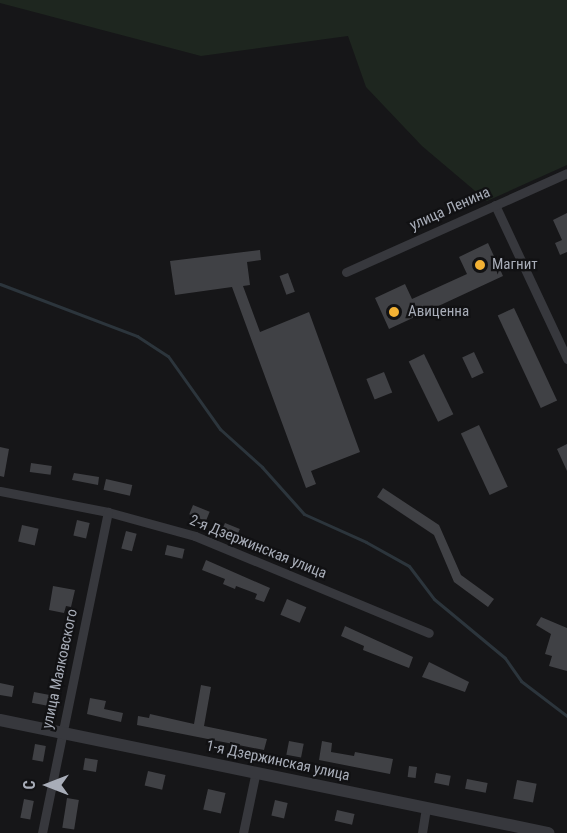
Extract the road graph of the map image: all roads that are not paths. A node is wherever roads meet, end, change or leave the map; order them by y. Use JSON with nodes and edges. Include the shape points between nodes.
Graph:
{"nodes":[{"id":1,"x":567,"y":173,"type":"edge"},
{"id":2,"x":495,"y":205,"type":"junction"},
{"id":3,"x":346,"y":272,"type":"dead end"},
{"id":4,"x":567,"y":359,"type":"edge"},
{"id":5,"x":0,"y":491,"type":"edge"},
{"id":6,"x":108,"y":512,"type":"junction"},
{"id":7,"x":429,"y":633,"type":"dead end"},
{"id":8,"x":0,"y":720,"type":"edge"},
{"id":9,"x":63,"y":733,"type":"junction"},
{"id":10,"x":256,"y":771,"type":"junction"},
{"id":11,"x":426,"y":808,"type":"junction"},
{"id":12,"x":42,"y":833,"type":"edge"},
{"id":13,"x":243,"y":833,"type":"edge"},
{"id":14,"x":422,"y":833,"type":"edge"},
{"id":15,"x":548,"y":833,"type":"edge"}],
"edges":[{"from":1,"to":2,"type":"street","name":"улица Ленина"},
{"from":2,"to":3,"type":"street","name":"улица Ленина"},
{"from":2,"to":4,"type":"street"},
{"from":5,"to":6,"type":"street","name":"2-я Дзержинская улица"},
{"from":6,"to":7,"type":"street","name":"2-я Дзержинская улица","via":[[195,536]]},
{"from":6,"to":9,"type":"street","name":"улица Маяковского"},
{"from":8,"to":9,"type":"street","name":"1-я Дзержинская улица"},
{"from":9,"to":10,"type":"street","name":"1-я Дзержинская улица"},
{"from":9,"to":12,"type":"street","name":"улица Маяковского"},
{"from":10,"to":11,"type":"street","name":"1-я Дзержинская улица"},
{"from":10,"to":13,"type":"street"},
{"from":11,"to":14,"type":"street"},
{"from":11,"to":15,"type":"street","name":"1-я Дзержинская улица"}]}
